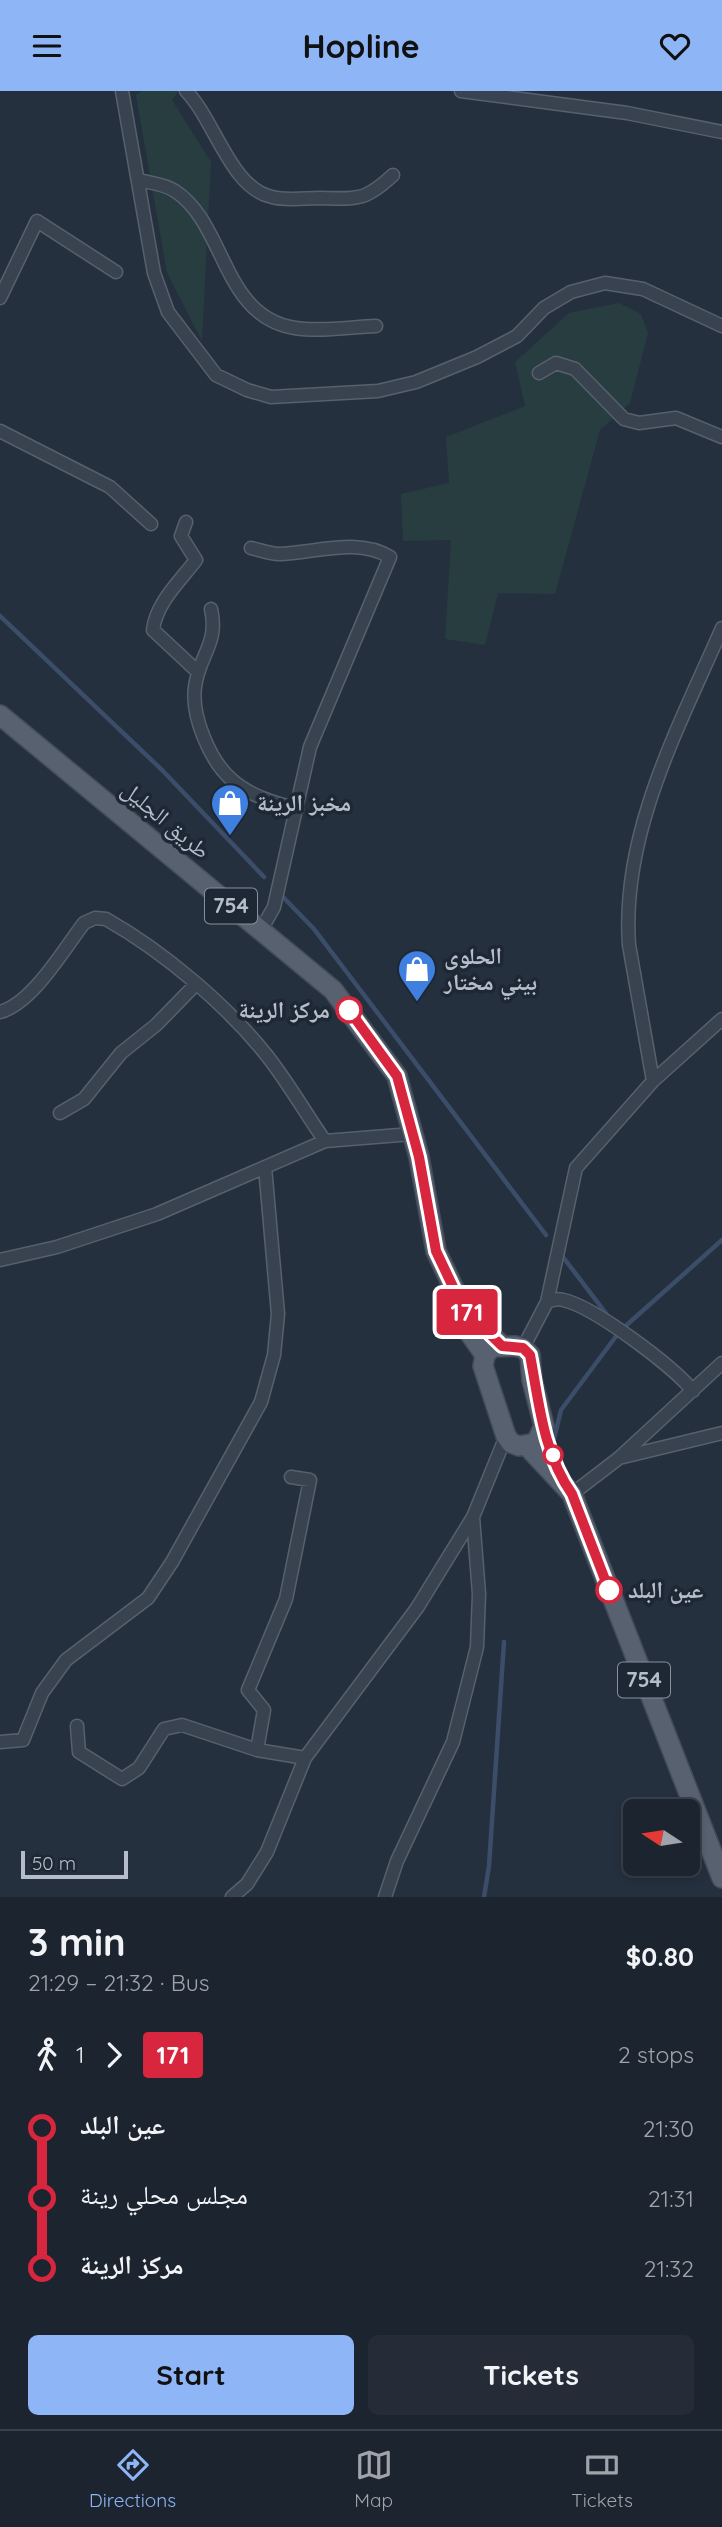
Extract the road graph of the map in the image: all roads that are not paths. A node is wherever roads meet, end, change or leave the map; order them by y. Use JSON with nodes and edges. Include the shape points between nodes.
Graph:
{"nodes":[{"id":1,"x":122,"y":91,"type":"edge"},
{"id":2,"x":186,"y":91,"type":"edge"},
{"id":3,"x":461,"y":91,"type":"edge"},
{"id":4,"x":722,"y":132,"type":"edge"},
{"id":5,"x":393,"y":175,"type":"dead end"},
{"id":6,"x":139,"y":180,"type":"junction"},
{"id":7,"x":116,"y":272,"type":"dead end"},
{"id":8,"x":0,"y":298,"type":"edge"},
{"id":9,"x":376,"y":326,"type":"dead end"},
{"id":10,"x":722,"y":326,"type":"edge"},
{"id":11,"x":539,"y":373,"type":"dead end"},
{"id":12,"x":0,"y":431,"type":"edge"},
{"id":13,"x":722,"y":437,"type":"edge"},
{"id":14,"x":186,"y":522,"type":"dead end"},
{"id":15,"x":151,"y":524,"type":"dead end"},
{"id":16,"x":251,"y":548,"type":"dead end"},
{"id":17,"x":211,"y":609,"type":"dead end"},
{"id":18,"x":722,"y":628,"type":"edge"},
{"id":19,"x":198,"y":672,"type":"junction"},
{"id":20,"x":0,"y":715,"type":"edge"},
{"id":21,"x":297,"y":809,"type":"junction"},
{"id":22,"x":261,"y":930,"type":"junction"},
{"id":23,"x":197,"y":984,"type":"junction"},
{"id":24,"x":0,"y":1011,"type":"edge"},
{"id":25,"x":722,"y":1019,"type":"edge"},
{"id":26,"x":653,"y":1081,"type":"junction"},
{"id":27,"x":60,"y":1113,"type":"dead end"},
{"id":28,"x":412,"y":1134,"type":"junction"},
{"id":29,"x":325,"y":1141,"type":"junction"},
{"id":30,"x":265,"y":1167,"type":"junction"},
{"id":31,"x":0,"y":1260,"type":"edge"},
{"id":32,"x":547,"y":1302,"type":"junction"},
{"id":33,"x":523,"y":1348,"type":"junction"},
{"id":34,"x":494,"y":1350,"type":"junction"},
{"id":35,"x":722,"y":1363,"type":"edge"},
{"id":36,"x":693,"y":1391,"type":"junction"},
{"id":37,"x":543,"y":1431,"type":"junction"},
{"id":38,"x":722,"y":1433,"type":"edge"},
{"id":39,"x":506,"y":1436,"type":"junction"},
{"id":40,"x":527,"y":1445,"type":"junction"},
{"id":41,"x":619,"y":1458,"type":"junction"},
{"id":42,"x":291,"y":1477,"type":"dead end"},
{"id":43,"x":568,"y":1488,"type":"junction"},
{"id":44,"x":472,"y":1517,"type":"junction"},
{"id":45,"x":77,"y":1726,"type":"dead end"},
{"id":46,"x":0,"y":1742,"type":"edge"},
{"id":47,"x":257,"y":1750,"type":"junction"},
{"id":48,"x":305,"y":1758,"type":"junction"},
{"id":49,"x":722,"y":1878,"type":"edge"},
{"id":50,"x":232,"y":1897,"type":"edge"},
{"id":51,"x":385,"y":1897,"type":"edge"}],
"edges":[{"from":1,"to":6,"type":"street"},
{"from":2,"to":5,"type":"street","via":[[250,188],[272,197],[354,199],[372,194]]},
{"from":3,"to":4,"type":"street","via":[[627,113]]},
{"from":6,"to":9,"type":"street","via":[[175,191],[193,208],[254,309],[295,328]]},
{"from":6,"to":10,"type":"street","via":[[154,273],[169,312],[216,375],[271,397],[378,391],[416,381],[477,357],[517,336],[544,307],[571,292],[605,282],[643,289]]},
{"from":7,"to":8,"type":"street","via":[[37,221]]},
{"from":11,"to":13,"type":"street","via":[[556,363],[575,369],[624,419],[639,423],[676,418]]},
{"from":12,"to":15,"type":"street","via":[[110,487]]},
{"from":14,"to":19,"type":"street","via":[[181,536],[196,560],[165,600],[153,630]]},
{"from":16,"to":21,"type":"street","via":[[276,554],[355,547],[390,557],[310,747]]},
{"from":17,"to":19,"type":"street","via":[[215,627]]},
{"from":18,"to":26,"type":"street","via":[[656,780],[636,851],[627,924]]},
{"from":19,"to":21,"type":"street","via":[[194,706],[220,765],[249,792]]},
{"from":20,"to":22,"type":"main road","name":"طريق الجليل","number":"754"},
{"from":21,"to":22,"type":"street","via":[[274,907]]},
{"from":22,"to":28,"type":"main road","name":"طريق الجليل","number":"754","via":[[333,990],[365,1029],[397,1076]]},
{"from":23,"to":24,"type":"street","via":[[117,925],[95,918],[84,923],[27,995]]},
{"from":23,"to":27,"type":"street","via":[[121,1053],[84,1099]]},
{"from":23,"to":29,"type":"street","via":[[269,1058]]},
{"from":25,"to":26,"type":"street"},
{"from":26,"to":32,"type":"street","via":[[576,1168]]},
{"from":28,"to":29,"type":"street"},
{"from":28,"to":34,"type":"main road","name":"طريق الجليل","number":"754","via":[[412,1166],[429,1260],[455,1317]]},
{"from":29,"to":30,"type":"street"},
{"from":30,"to":31,"type":"street","via":[[157,1214],[57,1247]]},
{"from":30,"to":46,"type":"street","via":[[278,1314],[274,1355],[261,1402],[148,1598],[66,1660],[42,1693],[23,1740]]},
{"from":32,"to":33,"type":"street"},
{"from":32,"to":36,"type":"street","via":[[573,1303],[606,1323],[680,1375]]},
{"from":33,"to":34,"type":"main road"},
{"from":33,"to":37,"type":"main road","via":[[530,1355]]},
{"from":34,"to":39,"type":"main road","via":[[485,1380],[497,1402]]},
{"from":35,"to":36,"type":"street"},
{"from":36,"to":41,"type":"street"},
{"from":37,"to":40,"type":"main road","via":[[536,1443]]},
{"from":37,"to":43,"type":"main road","number":"754"},
{"from":38,"to":41,"type":"street"},
{"from":39,"to":40,"type":"main road","via":[[511,1443]]},
{"from":39,"to":44,"type":"street"},
{"from":40,"to":43,"type":"main road","number":"754"},
{"from":41,"to":43,"type":"street"},
{"from":42,"to":47,"type":"street","via":[[310,1481],[286,1599],[248,1690],[264,1710]]},
{"from":43,"to":49,"type":"main road","number":"754"},
{"from":44,"to":48,"type":"street","via":[[417,1608]]},
{"from":44,"to":51,"type":"street","via":[[480,1594],[477,1647],[453,1742]]},
{"from":45,"to":47,"type":"street","via":[[79,1752],[122,1779],[139,1768],[164,1729],[182,1725]]},
{"from":47,"to":48,"type":"street"},
{"from":48,"to":50,"type":"street","via":[[267,1852],[247,1884]]}]}
